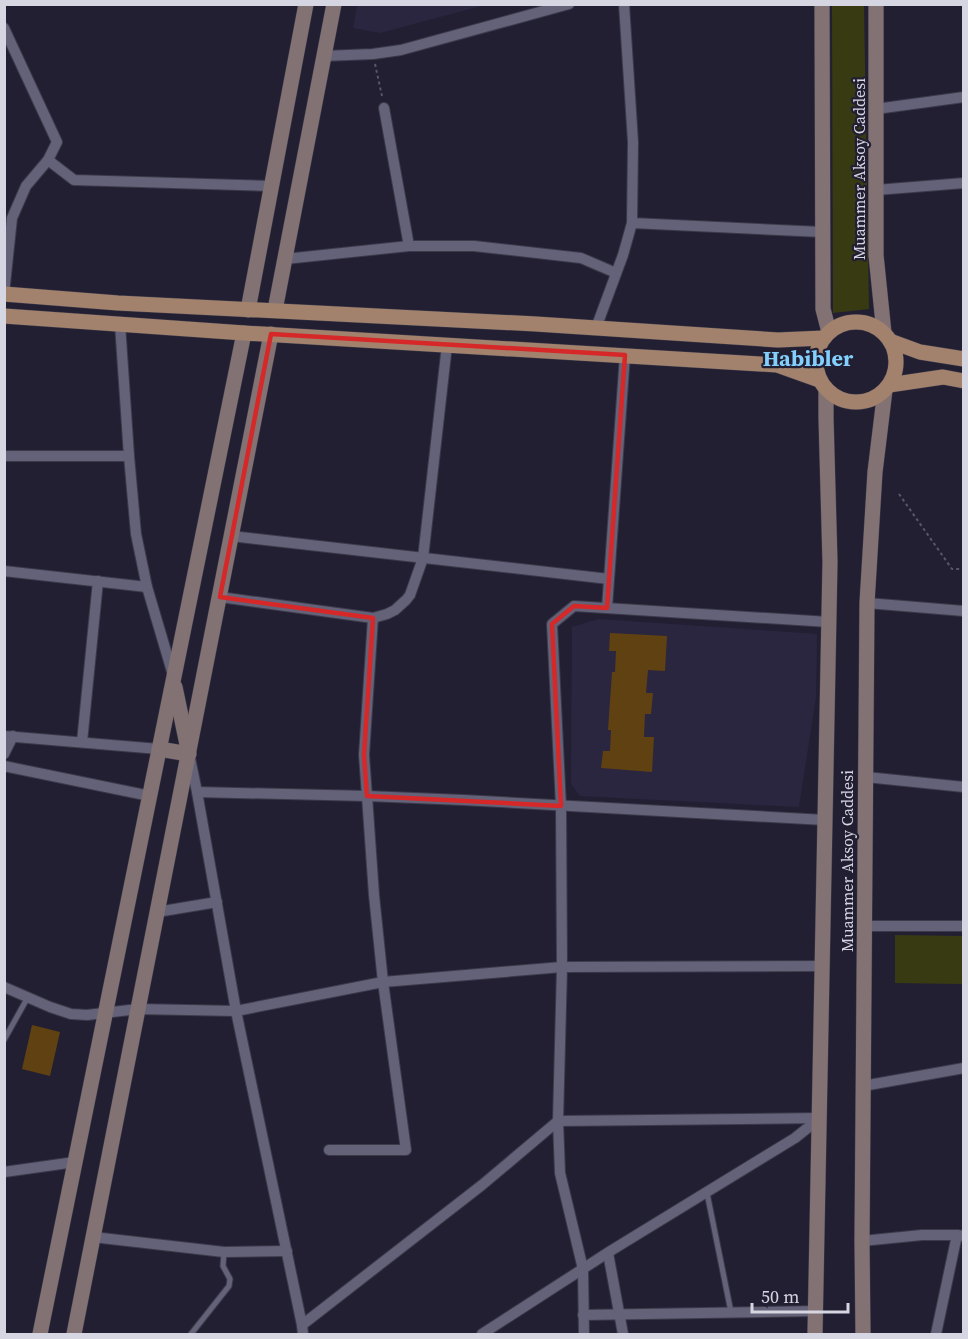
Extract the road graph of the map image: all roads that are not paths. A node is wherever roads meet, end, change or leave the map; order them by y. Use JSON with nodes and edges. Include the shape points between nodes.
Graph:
{"nodes":[{"id":1,"x":306,"y":4,"type":"edge"},
{"id":2,"x":334,"y":4,"type":"edge"},
{"id":3,"x":569,"y":4,"type":"edge"},
{"id":4,"x":624,"y":4,"type":"edge"},
{"id":5,"x":822,"y":4,"type":"edge"},
{"id":6,"x":876,"y":4,"type":"edge"},
{"id":7,"x":4,"y":28,"type":"edge"},
{"id":8,"x":324,"y":56,"type":"junction"},
{"id":9,"x":963,"y":97,"type":"edge"},
{"id":10,"x":384,"y":108,"type":"road end"},
{"id":11,"x":876,"y":109,"type":"junction"},
{"id":12,"x":48,"y":160,"type":"junction"},
{"id":13,"x":963,"y":183,"type":"edge"},
{"id":14,"x":272,"y":186,"type":"junction"},
{"id":15,"x":876,"y":189,"type":"junction"},
{"id":16,"x":632,"y":223,"type":"junction"},
{"id":17,"x":822,"y":232,"type":"junction"},
{"id":18,"x":409,"y":246,"type":"junction"},
{"id":19,"x":285,"y":260,"type":"junction"},
{"id":20,"x":616,"y":273,"type":"junction"},
{"id":21,"x":4,"y":294,"type":"edge"},
{"id":22,"x":248,"y":310,"type":"junction"},
{"id":23,"x":275,"y":310,"type":"junction"},
{"id":24,"x":4,"y":316,"type":"edge"},
{"id":25,"x":120,"y":324,"type":"junction"},
{"id":26,"x":596,"y":328,"type":"junction"},
{"id":27,"x":244,"y":333,"type":"junction"},
{"id":28,"x":271,"y":334,"type":"junction"},
{"id":29,"x":826,"y":335,"type":"junction"},
{"id":30,"x":887,"y":337,"type":"junction"},
{"id":31,"x":447,"y":345,"type":"junction"},
{"id":32,"x":625,"y":355,"type":"junction"},
{"id":33,"x":963,"y":359,"type":"edge"},
{"id":34,"x":963,"y":381,"type":"edge"},
{"id":35,"x":823,"y":385,"type":"junction"},
{"id":36,"x":887,"y":387,"type":"junction"},
{"id":37,"x":4,"y":456,"type":"edge"},
{"id":38,"x":129,"y":456,"type":"junction"},
{"id":39,"x":231,"y":536,"type":"junction"},
{"id":40,"x":423,"y":558,"type":"junction"},
{"id":41,"x":4,"y":571,"type":"edge"},
{"id":42,"x":609,"y":579,"type":"junction"},
{"id":43,"x":98,"y":581,"type":"junction"},
{"id":44,"x":147,"y":587,"type":"junction"},
{"id":45,"x":220,"y":597,"type":"junction"},
{"id":46,"x":867,"y":603,"type":"junction"},
{"id":47,"x":607,"y":608,"type":"junction"},
{"id":48,"x":963,"y":611,"type":"edge"},
{"id":49,"x":373,"y":618,"type":"junction"},
{"id":50,"x":829,"y":622,"type":"junction"},
{"id":51,"x":174,"y":679,"type":"junction"},
{"id":52,"x":9,"y":736,"type":"edge"},
{"id":53,"x":82,"y":742,"type":"junction"},
{"id":54,"x":159,"y":748,"type":"junction"},
{"id":55,"x":4,"y":754,"type":"edge"},
{"id":56,"x":189,"y":754,"type":"junction"},
{"id":57,"x":4,"y":766,"type":"edge"},
{"id":58,"x":866,"y":777,"type":"junction"},
{"id":59,"x":963,"y":787,"type":"edge"},
{"id":60,"x":197,"y":792,"type":"junction"},
{"id":61,"x":150,"y":796,"type":"junction"},
{"id":62,"x":367,"y":796,"type":"junction"},
{"id":63,"x":561,"y":806,"type":"junction"},
{"id":64,"x":825,"y":820,"type":"junction"},
{"id":65,"x":217,"y":902,"type":"junction"},
{"id":66,"x":157,"y":912,"type":"junction"},
{"id":67,"x":865,"y":926,"type":"junction"},
{"id":68,"x":963,"y":926,"type":"edge"},
{"id":69,"x":823,"y":966,"type":"junction"},
{"id":70,"x":562,"y":967,"type":"junction"},
{"id":71,"x":383,"y":982,"type":"junction"},
{"id":72,"x":4,"y":987,"type":"edge"},
{"id":73,"x":28,"y":998,"type":"junction"},
{"id":74,"x":138,"y":1009,"type":"junction"},
{"id":75,"x":236,"y":1011,"type":"junction"},
{"id":76,"x":106,"y":1013,"type":"junction"},
{"id":77,"x":4,"y":1040,"type":"edge"},
{"id":78,"x":963,"y":1068,"type":"edge"},
{"id":79,"x":863,"y":1086,"type":"junction"},
{"id":80,"x":820,"y":1118,"type":"junction"},
{"id":81,"x":558,"y":1121,"type":"junction"},
{"id":82,"x":329,"y":1150,"type":"dead end"},
{"id":83,"x":75,"y":1162,"type":"junction"},
{"id":84,"x":4,"y":1173,"type":"edge"},
{"id":85,"x":707,"y":1192,"type":"junction"},
{"id":86,"x":960,"y":1235,"type":"edge"},
{"id":87,"x":93,"y":1237,"type":"junction"},
{"id":88,"x":862,"y":1240,"type":"junction"},
{"id":89,"x":287,"y":1251,"type":"junction"},
{"id":90,"x":224,"y":1252,"type":"junction"},
{"id":91,"x":608,"y":1253,"type":"junction"},
{"id":92,"x":583,"y":1269,"type":"junction"},
{"id":93,"x":816,"y":1311,"type":"junction"},
{"id":94,"x":731,"y":1312,"type":"junction"},
{"id":95,"x":619,"y":1314,"type":"junction"},
{"id":96,"x":583,"y":1315,"type":"junction"},
{"id":97,"x":303,"y":1330,"type":"edge"},
{"id":98,"x":40,"y":1335,"type":"edge"},
{"id":99,"x":74,"y":1335,"type":"edge"},
{"id":100,"x":191,"y":1335,"type":"edge"},
{"id":101,"x":482,"y":1335,"type":"edge"},
{"id":102,"x":584,"y":1335,"type":"edge"},
{"id":103,"x":623,"y":1335,"type":"edge"},
{"id":104,"x":815,"y":1335,"type":"edge"},
{"id":105,"x":863,"y":1335,"type":"edge"},
{"id":106,"x":936,"y":1335,"type":"edge"}],
"edges":[{"from":1,"to":14,"type":"street"},
{"from":2,"to":8,"type":"street"},
{"from":3,"to":8,"type":"street","via":[[401,50]]},
{"from":4,"to":16,"type":"street","via":[[633,142]]},
{"from":5,"to":17,"type":"street"},
{"from":6,"to":11,"type":"street","name":"Muammer Aksoy Caddesi"},
{"from":7,"to":12,"type":"street","via":[[56,139]]},
{"from":8,"to":19,"type":"street"},
{"from":9,"to":11,"type":"street"},
{"from":10,"to":18,"type":"street"},
{"from":11,"to":15,"type":"street","name":"Muammer Aksoy Caddesi"},
{"from":12,"to":14,"type":"street","via":[[74,180]]},
{"from":12,"to":21,"type":"street","via":[[26,186],[12,218]]},
{"from":13,"to":15,"type":"street"},
{"from":14,"to":22,"type":"street"},
{"from":15,"to":30,"type":"street","name":"Muammer Aksoy Caddesi","via":[[876,255]]},
{"from":16,"to":17,"type":"street"},
{"from":16,"to":20,"type":"street"},
{"from":17,"to":29,"type":"street"},
{"from":18,"to":19,"type":"street"},
{"from":18,"to":20,"type":"street","via":[[474,246],[581,258]]},
{"from":19,"to":23,"type":"street"},
{"from":20,"to":26,"type":"street"},
{"from":21,"to":22,"type":"main road"},
{"from":22,"to":23,"type":"main road"},
{"from":23,"to":26,"type":"main road"},
{"from":24,"to":25,"type":"main road"},
{"from":25,"to":27,"type":"main road"},
{"from":25,"to":38,"type":"street"},
{"from":26,"to":29,"type":"main road","via":[[778,340]]},
{"from":27,"to":28,"type":"main road"},
{"from":27,"to":51,"type":"street"},
{"from":28,"to":31,"type":"main road"},
{"from":28,"to":39,"type":"street"},
{"from":29,"to":30,"type":"main road","via":[[839,325],[858,322],[867,323]]},
{"from":29,"to":35,"type":"main road","via":[[816,358]]},
{"from":30,"to":33,"type":"main road","via":[[920,352]]},
{"from":30,"to":36,"type":"main road","via":[[896,363]]},
{"from":31,"to":32,"type":"main road"},
{"from":31,"to":40,"type":"street"},
{"from":32,"to":35,"type":"main road","via":[[777,365]]},
{"from":32,"to":42,"type":"street"},
{"from":34,"to":36,"type":"main road","via":[[943,377]]},
{"from":35,"to":36,"type":"main road","via":[[836,397],[859,402],[870,400]]},
{"from":35,"to":50,"type":"street","name":"Muammer Aksoy Caddesi"},
{"from":36,"to":46,"type":"street","name":"Muammer Aksoy Caddesi","via":[[875,472]]},
{"from":37,"to":38,"type":"street"},
{"from":38,"to":44,"type":"street","via":[[136,534]]},
{"from":39,"to":40,"type":"street"},
{"from":39,"to":45,"type":"street"},
{"from":40,"to":42,"type":"street"},
{"from":40,"to":49,"type":"street","via":[[406,600],[395,610]]},
{"from":41,"to":43,"type":"street"},
{"from":42,"to":47,"type":"street"},
{"from":43,"to":44,"type":"street"},
{"from":43,"to":53,"type":"street"},
{"from":44,"to":51,"type":"street"},
{"from":45,"to":49,"type":"street"},
{"from":45,"to":56,"type":"street"},
{"from":46,"to":48,"type":"street"},
{"from":46,"to":58,"type":"street","name":"Muammer Aksoy Caddesi"},
{"from":47,"to":50,"type":"street"},
{"from":47,"to":63,"type":"street","via":[[574,606],[552,624]]},
{"from":49,"to":62,"type":"street","via":[[364,755]]},
{"from":50,"to":64,"type":"street","name":"Muammer Aksoy Caddesi"},
{"from":51,"to":54,"type":"street"},
{"from":51,"to":56,"type":"street"},
{"from":52,"to":53,"type":"street"},
{"from":52,"to":55,"type":"street"},
{"from":53,"to":54,"type":"street"},
{"from":54,"to":56,"type":"street"},
{"from":54,"to":61,"type":"street"},
{"from":56,"to":60,"type":"street"},
{"from":56,"to":66,"type":"street"},
{"from":57,"to":61,"type":"street"},
{"from":58,"to":59,"type":"street"},
{"from":58,"to":67,"type":"street","name":"Muammer Aksoy Caddesi"},
{"from":60,"to":62,"type":"street"},
{"from":60,"to":65,"type":"street"},
{"from":61,"to":76,"type":"street"},
{"from":62,"to":63,"type":"street"},
{"from":62,"to":71,"type":"street"},
{"from":63,"to":64,"type":"street"},
{"from":63,"to":70,"type":"street"},
{"from":64,"to":69,"type":"street","name":"Muammer Aksoy Caddesi"},
{"from":65,"to":66,"type":"street"},
{"from":65,"to":75,"type":"street"},
{"from":66,"to":74,"type":"street"},
{"from":67,"to":68,"type":"street"},
{"from":67,"to":79,"type":"street","name":"Muammer Aksoy Caddesi"},
{"from":69,"to":70,"type":"street"},
{"from":69,"to":80,"type":"street","name":"Muammer Aksoy Caddesi"},
{"from":70,"to":71,"type":"street"},
{"from":70,"to":81,"type":"street"},
{"from":71,"to":75,"type":"street"},
{"from":71,"to":82,"type":"street","via":[[406,1150]]},
{"from":72,"to":73,"type":"street"},
{"from":73,"to":76,"type":"street","via":[[71,1014]]},
{"from":73,"to":77,"type":"lane"},
{"from":74,"to":75,"type":"street"},
{"from":74,"to":76,"type":"street"},
{"from":74,"to":87,"type":"street"},
{"from":75,"to":89,"type":"street"},
{"from":76,"to":83,"type":"street"},
{"from":78,"to":79,"type":"street"},
{"from":79,"to":88,"type":"street","name":"Muammer Aksoy Caddesi"},
{"from":80,"to":81,"type":"street"},
{"from":80,"to":85,"type":"street","via":[[795,1138]]},
{"from":80,"to":93,"type":"street","name":"Muammer Aksoy Caddesi"},
{"from":81,"to":92,"type":"street","via":[[560,1173]]},
{"from":81,"to":97,"type":"street"},
{"from":83,"to":84,"type":"street"},
{"from":83,"to":98,"type":"street"},
{"from":85,"to":91,"type":"street"},
{"from":85,"to":94,"type":"lane"},
{"from":86,"to":88,"type":"street"},
{"from":86,"to":106,"type":"street"},
{"from":87,"to":90,"type":"street"},
{"from":87,"to":99,"type":"street"},
{"from":88,"to":105,"type":"street","name":"Muammer Aksoy Caddesi"},
{"from":89,"to":90,"type":"street"},
{"from":89,"to":97,"type":"street"},
{"from":90,"to":100,"type":"lane","via":[[223,1266],[229,1286]]},
{"from":91,"to":92,"type":"street"},
{"from":91,"to":95,"type":"street"},
{"from":92,"to":96,"type":"street"},
{"from":92,"to":101,"type":"street"},
{"from":93,"to":94,"type":"street"},
{"from":93,"to":104,"type":"street","name":"Muammer Aksoy Caddesi"},
{"from":94,"to":95,"type":"street"},
{"from":95,"to":96,"type":"street"},
{"from":95,"to":103,"type":"street"},
{"from":96,"to":102,"type":"street"}]}
